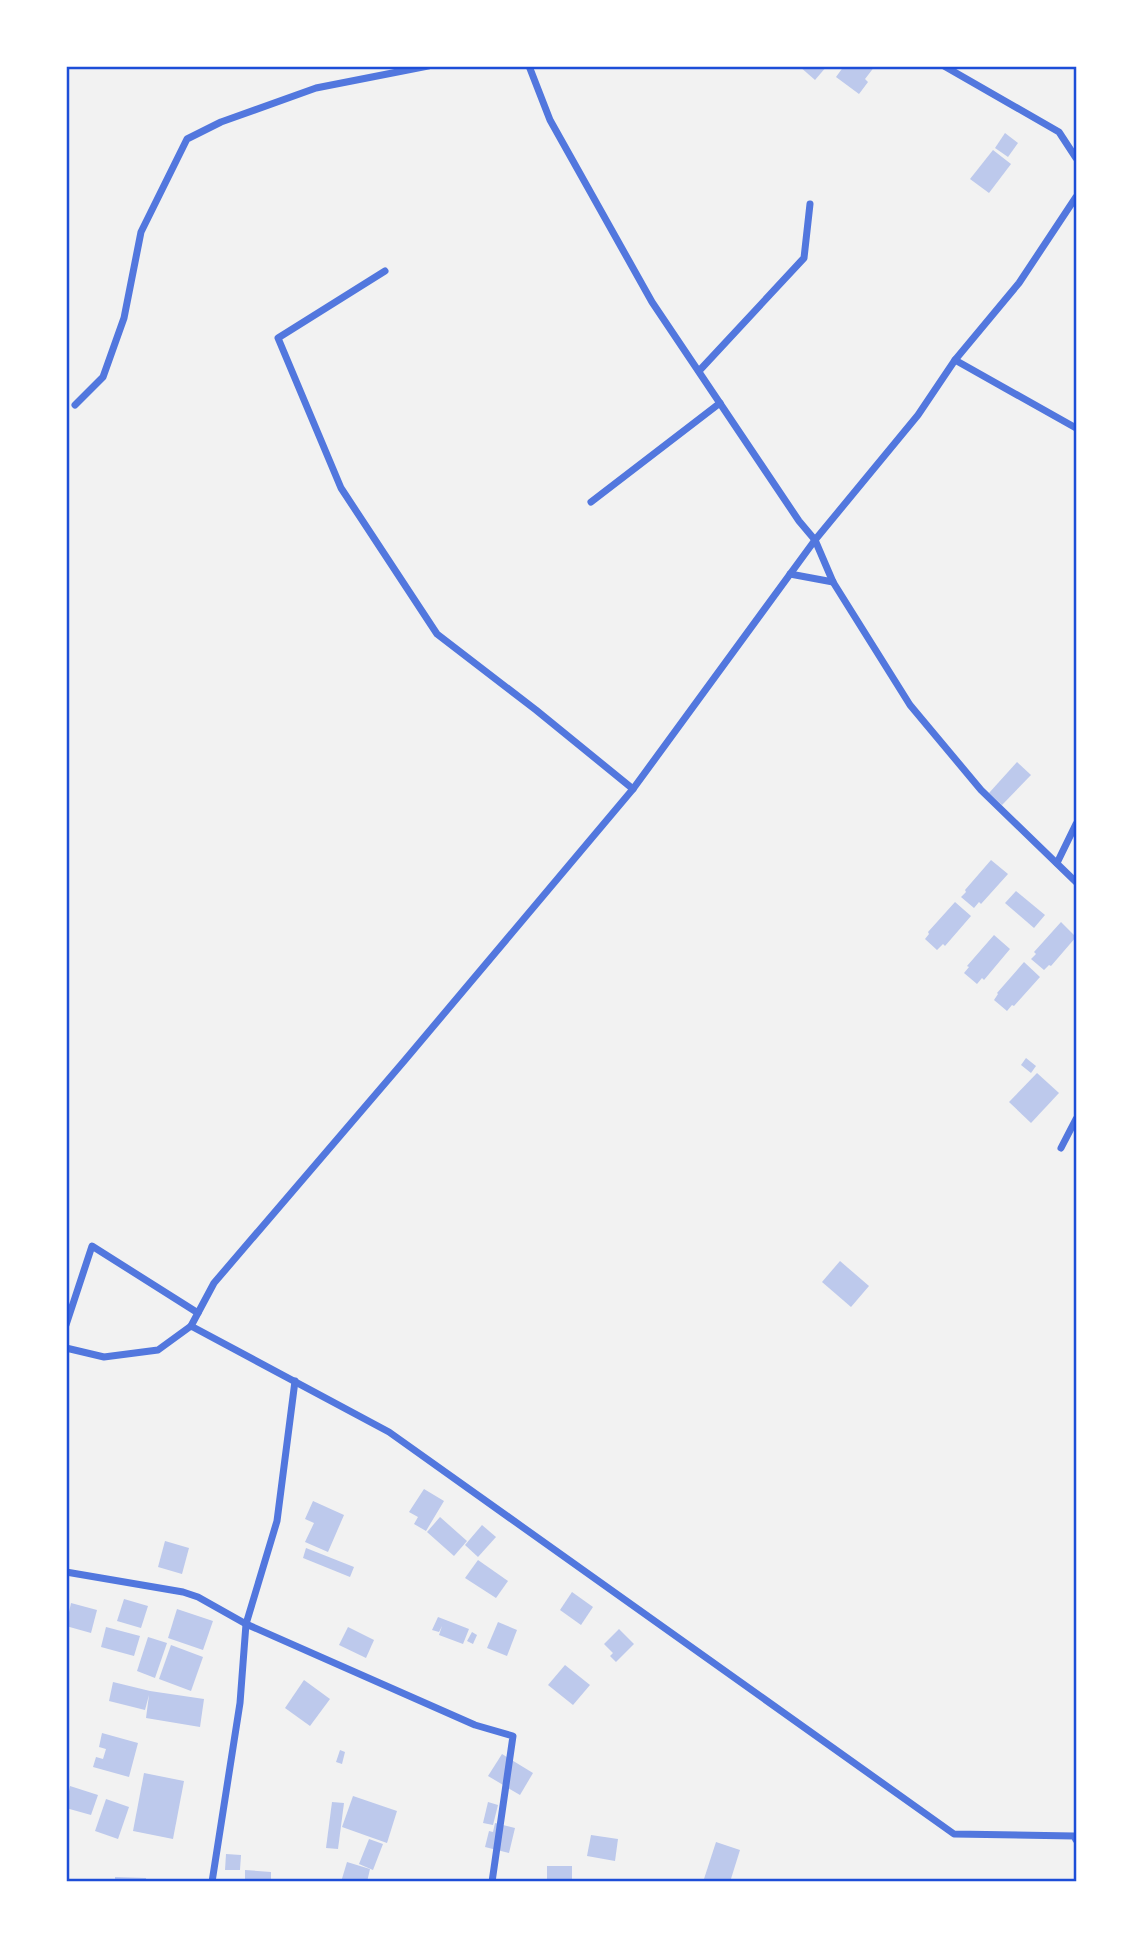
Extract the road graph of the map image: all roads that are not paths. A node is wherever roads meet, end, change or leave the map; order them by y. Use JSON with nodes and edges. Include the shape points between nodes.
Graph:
{"nodes":[{"id":1,"x":428,"y":66,"type":"edge"},
{"id":2,"x":529,"y":66,"type":"edge"},
{"id":3,"x":944,"y":66,"type":"edge"},
{"id":4,"x":1076,"y":158,"type":"edge"},
{"id":5,"x":1076,"y":197,"type":"edge"},
{"id":6,"x":810,"y":204,"type":"dead end"},
{"id":7,"x":385,"y":271,"type":"dead end"},
{"id":8,"x":955,"y":360,"type":"junction"},
{"id":9,"x":699,"y":371,"type":"junction"},
{"id":10,"x":720,"y":403,"type":"junction"},
{"id":11,"x":75,"y":405,"type":"dead end"},
{"id":12,"x":1076,"y":428,"type":"edge"},
{"id":13,"x":591,"y":502,"type":"dead end"},
{"id":14,"x":815,"y":540,"type":"junction"},
{"id":15,"x":790,"y":574,"type":"junction"},
{"id":16,"x":833,"y":582,"type":"junction"},
{"id":17,"x":633,"y":789,"type":"junction"},
{"id":18,"x":1076,"y":824,"type":"edge"},
{"id":19,"x":1057,"y":863,"type":"junction"},
{"id":20,"x":1076,"y":882,"type":"edge"},
{"id":21,"x":1076,"y":1119,"type":"edge"},
{"id":22,"x":1061,"y":1148,"type":"dead end"},
{"id":23,"x":198,"y":1313,"type":"junction"},
{"id":24,"x":66,"y":1325,"type":"edge"},
{"id":25,"x":191,"y":1326,"type":"junction"},
{"id":26,"x":66,"y":1348,"type":"edge"},
{"id":27,"x":295,"y":1381,"type":"junction"},
{"id":28,"x":66,"y":1572,"type":"edge"},
{"id":29,"x":246,"y":1623,"type":"junction"},
{"id":30,"x":1076,"y":1840,"type":"edge"},
{"id":31,"x":212,"y":1881,"type":"edge"},
{"id":32,"x":492,"y":1881,"type":"edge"}],
"edges":[{"from":1,"to":11,"type":"street","via":[[316,89],[187,138],[141,232],[124,318],[103,377]]},
{"from":2,"to":9,"type":"street","via":[[556,132],[653,302]]},
{"from":3,"to":4,"type":"street","via":[[1059,132]]},
{"from":5,"to":8,"type":"street","via":[[1019,283]]},
{"from":6,"to":9,"type":"street","via":[[804,258]]},
{"from":7,"to":17,"type":"street","via":[[278,338],[341,488],[437,634]]},
{"from":8,"to":12,"type":"street"},
{"from":8,"to":14,"type":"street","via":[[918,415]]},
{"from":9,"to":10,"type":"street"},
{"from":10,"to":13,"type":"street"},
{"from":10,"to":14,"type":"street"},
{"from":14,"to":15,"type":"street"},
{"from":14,"to":16,"type":"street"},
{"from":15,"to":16,"type":"street"},
{"from":15,"to":17,"type":"street"},
{"from":16,"to":19,"type":"street","via":[[910,705],[981,790]]},
{"from":17,"to":23,"type":"street","via":[[214,1283]]},
{"from":18,"to":19,"type":"street"},
{"from":19,"to":20,"type":"street"},
{"from":21,"to":22,"type":"street"},
{"from":23,"to":24,"type":"street","via":[[92,1246]]},
{"from":23,"to":25,"type":"street"},
{"from":25,"to":26,"type":"street","via":[[158,1350],[104,1357]]},
{"from":25,"to":27,"type":"street"},
{"from":27,"to":29,"type":"street","via":[[277,1521]]},
{"from":27,"to":30,"type":"street","via":[[389,1432],[954,1834],[1074,1836]]},
{"from":28,"to":29,"type":"street","via":[[183,1592]]},
{"from":29,"to":31,"type":"street","via":[[240,1703]]},
{"from":29,"to":32,"type":"street","via":[[475,1725],[513,1736]]}]}
